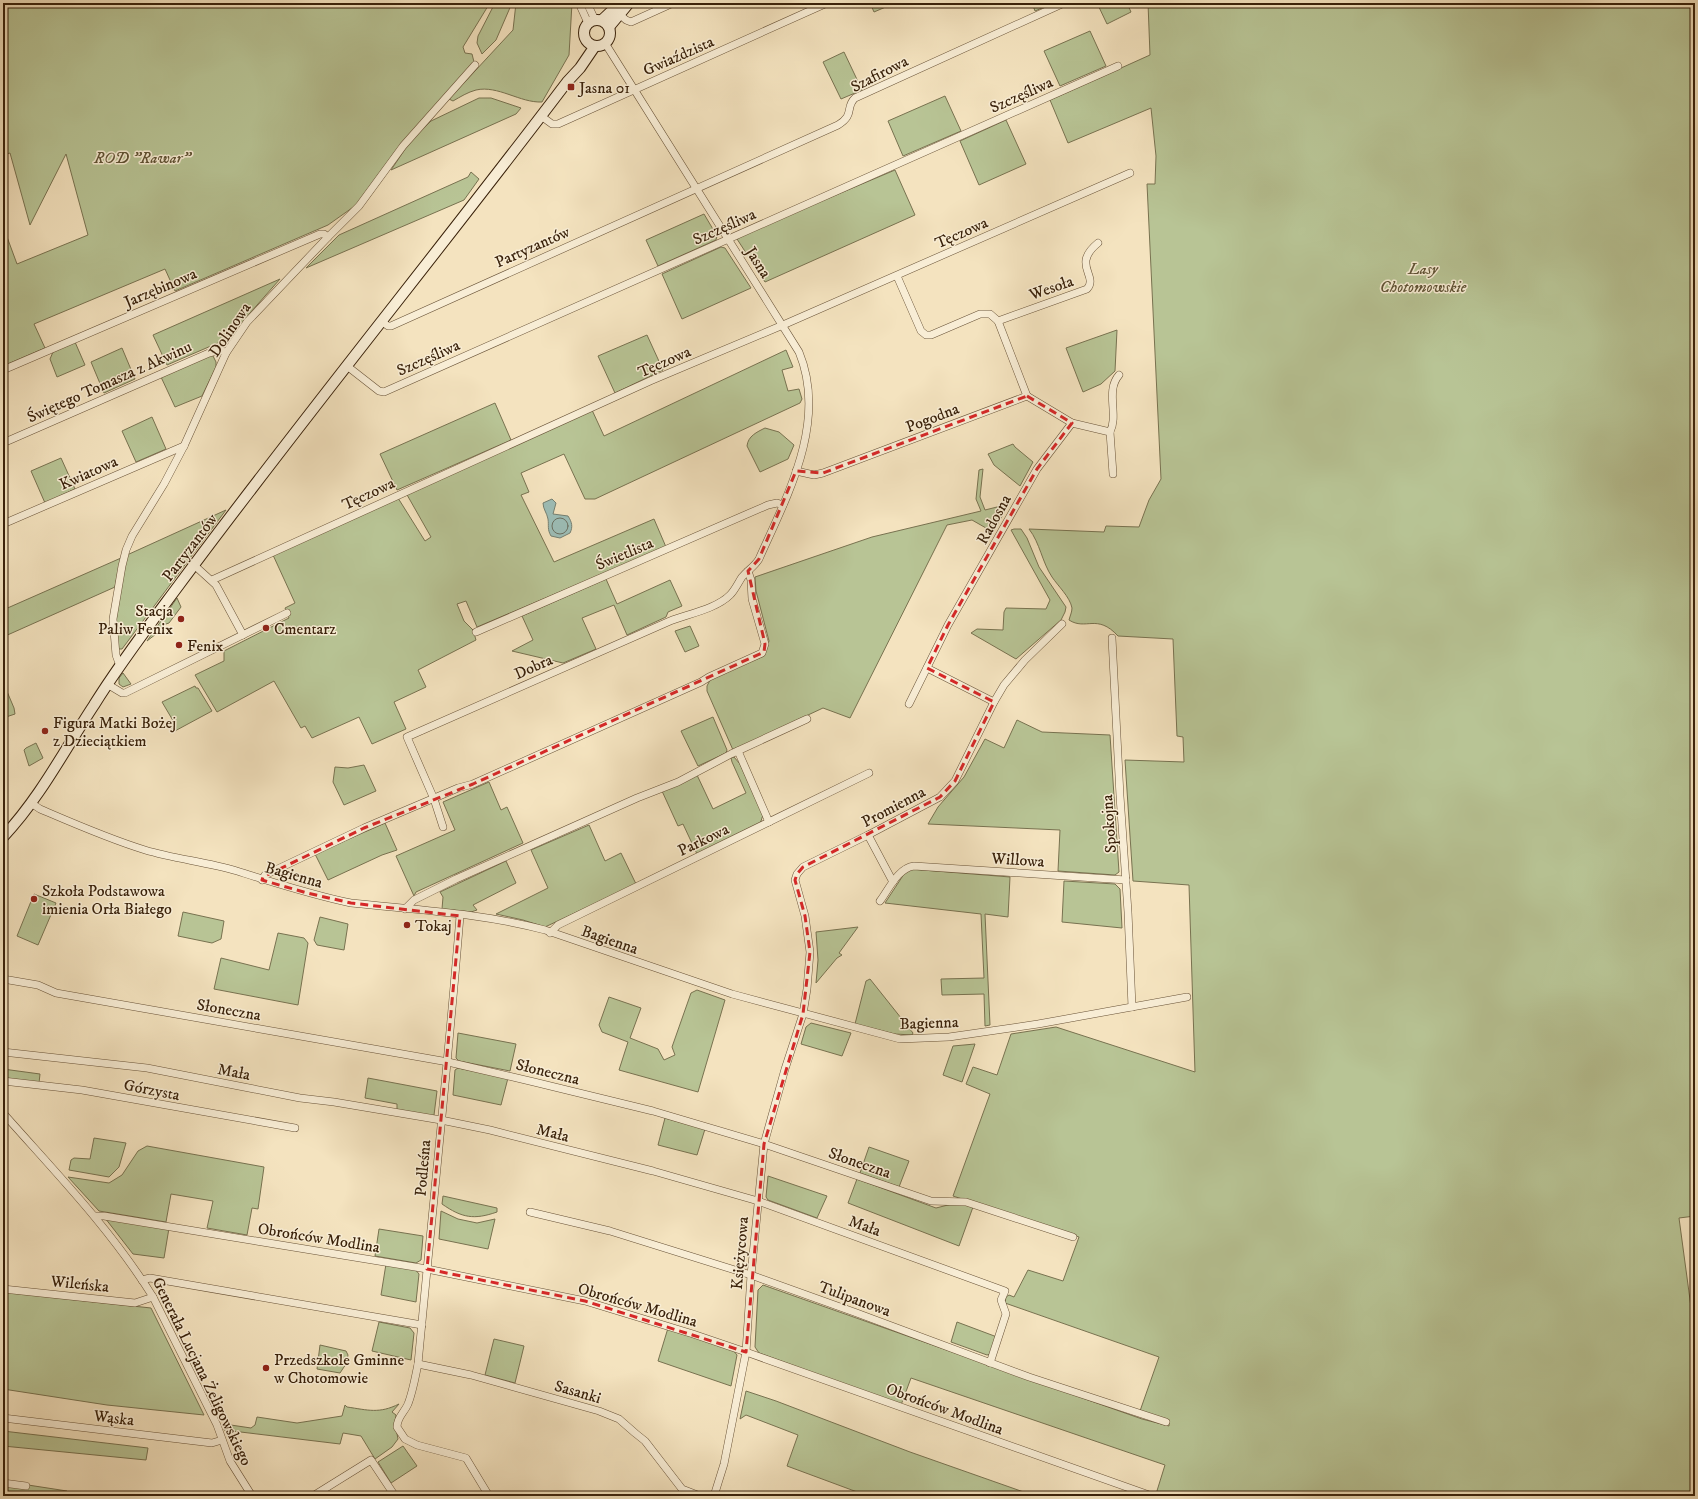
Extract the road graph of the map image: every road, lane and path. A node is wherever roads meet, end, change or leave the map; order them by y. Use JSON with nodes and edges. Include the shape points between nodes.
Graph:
{"nodes":[{"id":1,"x":579,"y":3,"type":"edge"},
{"id":2,"x":587,"y":3,"type":"edge"},
{"id":3,"x":629,"y":3,"type":"edge"},
{"id":4,"x":672,"y":3,"type":"edge"},
{"id":5,"x":827,"y":3,"type":"edge"},
{"id":6,"x":1064,"y":3,"type":"edge"},
{"id":7,"x":618,"y":9,"type":"edge"},
{"id":8,"x":598,"y":23,"type":"junction"},
{"id":9,"x":605,"y":42,"type":"junction"},
{"id":10,"x":591,"y":44,"type":"junction"},
{"id":11,"x":475,"y":65,"type":"dead end"},
{"id":12,"x":1118,"y":66,"type":"dead end"},
{"id":13,"x":635,"y":90,"type":"junction"},
{"id":14,"x":541,"y":116,"type":"junction"},
{"id":15,"x":1130,"y":173,"type":"dead end"},
{"id":16,"x":696,"y":189,"type":"junction"},
{"id":17,"x":328,"y":237,"type":"junction"},
{"id":18,"x":728,"y":239,"type":"junction"},
{"id":19,"x":1098,"y":243,"type":"dead end"},
{"id":20,"x":896,"y":276,"type":"junction"},
{"id":21,"x":998,"y":321,"type":"junction"},
{"id":22,"x":381,"y":322,"type":"junction"},
{"id":23,"x":783,"y":325,"type":"junction"},
{"id":24,"x":226,"y":353,"type":"junction"},
{"id":25,"x":347,"y":366,"type":"junction"},
{"id":26,"x":3,"y":370,"type":"edge"},
{"id":27,"x":1119,"y":375,"type":"dead end"},
{"id":28,"x":1027,"y":396,"type":"junction"},
{"id":29,"x":1072,"y":423,"type":"junction"},
{"id":30,"x":1110,"y":432,"type":"junction"},
{"id":31,"x":3,"y":443,"type":"edge"},
{"id":32,"x":184,"y":446,"type":"junction"},
{"id":33,"x":796,"y":471,"type":"junction"},
{"id":34,"x":1113,"y":474,"type":"dead end"},
{"id":35,"x":783,"y":505,"type":"junction"},
{"id":36,"x":3,"y":524,"type":"edge"},
{"id":37,"x":194,"y":565,"type":"junction"},
{"id":38,"x":748,"y":571,"type":"junction"},
{"id":39,"x":212,"y":580,"type":"junction"},
{"id":40,"x":287,"y":613,"type":"dead end"},
{"id":41,"x":1062,"y":624,"type":"dead end"},
{"id":42,"x":476,"y":632,"type":"dead end"},
{"id":43,"x":243,"y":635,"type":"junction"},
{"id":44,"x":1112,"y":638,"type":"dead end"},
{"id":45,"x":120,"y":666,"type":"junction"},
{"id":46,"x":928,"y":668,"type":"junction"},
{"id":47,"x":107,"y":684,"type":"junction"},
{"id":48,"x":994,"y":702,"type":"junction"},
{"id":49,"x":909,"y":704,"type":"dead end"},
{"id":50,"x":808,"y":719,"type":"dead end"},
{"id":51,"x":738,"y":751,"type":"junction"},
{"id":52,"x":869,"y":773,"type":"dead end"},
{"id":53,"x":434,"y":799,"type":"junction"},
{"id":54,"x":31,"y":803,"type":"junction"},
{"id":55,"x":769,"y":822,"type":"junction"},
{"id":56,"x":443,"y":827,"type":"dead end"},
{"id":57,"x":868,"y":835,"type":"junction"},
{"id":58,"x":3,"y":837,"type":"edge"},
{"id":59,"x":262,"y":880,"type":"junction"},
{"id":60,"x":1126,"y":880,"type":"junction"},
{"id":61,"x":893,"y":882,"type":"junction"},
{"id":62,"x":880,"y":901,"type":"dead end"},
{"id":63,"x":405,"y":909,"type":"junction"},
{"id":64,"x":460,"y":916,"type":"junction"},
{"id":65,"x":550,"y":933,"type":"junction"},
{"id":66,"x":3,"y":979,"type":"edge"},
{"id":67,"x":1187,"y":997,"type":"dead end"},
{"id":68,"x":1132,"y":1007,"type":"junction"},
{"id":69,"x":803,"y":1014,"type":"junction"},
{"id":70,"x":3,"y":1052,"type":"edge"},
{"id":71,"x":448,"y":1062,"type":"junction"},
{"id":72,"x":3,"y":1081,"type":"edge"},
{"id":73,"x":3,"y":1113,"type":"edge"},
{"id":74,"x":441,"y":1120,"type":"junction"},
{"id":75,"x":295,"y":1128,"type":"dead end"},
{"id":76,"x":764,"y":1144,"type":"junction"},
{"id":77,"x":758,"y":1201,"type":"junction"},
{"id":78,"x":530,"y":1212,"type":"dead end"},
{"id":79,"x":96,"y":1216,"type":"junction"},
{"id":80,"x":1073,"y":1237,"type":"dead end"},
{"id":81,"x":427,"y":1269,"type":"junction"},
{"id":82,"x":751,"y":1275,"type":"junction"},
{"id":83,"x":142,"y":1280,"type":"junction"},
{"id":84,"x":3,"y":1289,"type":"edge"},
{"id":85,"x":153,"y":1297,"type":"junction"},
{"id":86,"x":422,"y":1325,"type":"junction"},
{"id":87,"x":746,"y":1352,"type":"junction"},
{"id":88,"x":990,"y":1363,"type":"junction"},
{"id":89,"x":418,"y":1364,"type":"junction"},
{"id":90,"x":3,"y":1418,"type":"edge"},
{"id":91,"x":1166,"y":1422,"type":"dead end"},
{"id":92,"x":222,"y":1440,"type":"junction"},
{"id":93,"x":3,"y":1483,"type":"edge"},
{"id":94,"x":26,"y":1486,"type":"dead end"},
{"id":95,"x":252,"y":1496,"type":"edge"},
{"id":96,"x":313,"y":1496,"type":"edge"},
{"id":97,"x":395,"y":1496,"type":"edge"},
{"id":98,"x":489,"y":1496,"type":"edge"},
{"id":99,"x":700,"y":1496,"type":"edge"},
{"id":100,"x":714,"y":1496,"type":"edge"},
{"id":101,"x":1152,"y":1496,"type":"edge"}],
"edges":[{"from":1,"to":8,"type":"street"},
{"from":2,"to":8,"type":"street"},
{"from":3,"to":7,"type":"street"},
{"from":4,"to":7,"type":"street","via":[[631,22],[627,21]]},
{"from":5,"to":13,"type":"street","name":"Gwiaździsta"},
{"from":6,"to":16,"type":"street","name":"Szafirowa","via":[[855,98],[845,121]]},
{"from":7,"to":8,"type":"street"},
{"from":8,"to":9,"type":"street","via":[[610,36]]},
{"from":8,"to":10,"type":"street","via":[[584,32]]},
{"from":9,"to":10,"type":"street"},
{"from":9,"to":13,"type":"street","name":"Jasna"},
{"from":10,"to":14,"type":"street","name":"Partyzantów"},
{"from":11,"to":17,"type":"street","name":"Dolinowa","via":[[403,146],[359,206]]},
{"from":12,"to":18,"type":"street","name":"Szczęśliwa"},
{"from":13,"to":14,"type":"street","name":"Gwiaździsta","via":[[556,124]]},
{"from":13,"to":16,"type":"street","name":"Jasna"},
{"from":14,"to":22,"type":"street","name":"Partyzantów"},
{"from":15,"to":20,"type":"street","name":"Tęczowa"},
{"from":16,"to":18,"type":"street","name":"Jasna"},
{"from":16,"to":22,"type":"street","name":"Partyzantów","via":[[391,326]]},
{"from":17,"to":24,"type":"street","name":"Dolinowa","via":[[247,322]]},
{"from":17,"to":26,"type":"street","name":"Jarzębinowa","via":[[320,234]]},
{"from":18,"to":23,"type":"street","name":"Jasna"},
{"from":18,"to":25,"type":"street","name":"Szczęśliwa","via":[[384,392],[379,391]]},
{"from":19,"to":21,"type":"street","name":"Wesoła","via":[[1088,253],[1085,262],[1090,282],[1087,289]]},
{"from":20,"to":21,"type":"street","via":[[924,334],[931,335],[980,314],[990,314]]},
{"from":20,"to":23,"type":"street","name":"Tęczowa"},
{"from":21,"to":28,"type":"street"},
{"from":22,"to":25,"type":"street","name":"Partyzantów"},
{"from":23,"to":33,"type":"street","name":"Jasna","via":[[798,352],[808,382],[810,410]]},
{"from":23,"to":39,"type":"street","name":"Tęczowa","via":[[650,381]]},
{"from":24,"to":31,"type":"street","name":"Świętego Tomasza z Akwinu","via":[[221,350],[209,353]]},
{"from":24,"to":32,"type":"street","name":"Dolinowa"},
{"from":25,"to":37,"type":"street","name":"Partyzantów"},
{"from":27,"to":30,"type":"street","via":[[1112,387],[1113,422]]},
{"from":28,"to":29,"type":"street"},
{"from":28,"to":33,"type":"street","name":"Pogodna","via":[[823,473],[814,475]]},
{"from":29,"to":30,"type":"street"},
{"from":29,"to":46,"type":"street","name":"Radosna","via":[[1037,469],[948,624]]},
{"from":30,"to":34,"type":"street"},
{"from":32,"to":36,"type":"street","name":"Kwiatowa"},
{"from":32,"to":45,"type":"street","name":"Dolinowa","via":[[126,550],[113,619],[116,655]]},
{"from":33,"to":35,"type":"street","name":"Jasna"},
{"from":35,"to":38,"type":"street","name":"Jasna","via":[[759,559]]},
{"from":35,"to":42,"type":"street","name":"Świetlista","via":[[768,505]]},
{"from":37,"to":39,"type":"street"},
{"from":37,"to":45,"type":"street","name":"Partyzantów"},
{"from":38,"to":53,"type":"street","via":[[752,599],[765,644],[762,653],[687,689]]},
{"from":38,"to":53,"type":"street","name":"Dobra","via":[[727,597],[693,614],[670,621],[407,737]]},
{"from":39,"to":43,"type":"street"},
{"from":40,"to":43,"type":"street"},
{"from":41,"to":48,"type":"street","name":"Promienna","via":[[1024,660]]},
{"from":43,"to":47,"type":"street","via":[[125,694]]},
{"from":44,"to":60,"type":"street","name":"Spokojna"},
{"from":45,"to":47,"type":"street","name":"Partyzantów"},
{"from":46,"to":48,"type":"street"},
{"from":46,"to":49,"type":"street","name":"Radosna"},
{"from":47,"to":54,"type":"street","name":"Partyzantów"},
{"from":48,"to":57,"type":"street","name":"Promienna","via":[[955,780],[946,791],[940,797]]},
{"from":50,"to":51,"type":"street"},
{"from":51,"to":55,"type":"street"},
{"from":51,"to":63,"type":"street","via":[[678,782],[456,879],[414,900]]},
{"from":52,"to":55,"type":"street","name":"Parkowa"},
{"from":53,"to":56,"type":"street"},
{"from":53,"to":59,"type":"street","via":[[364,828],[265,875]]},
{"from":54,"to":58,"type":"street","name":"Partyzantów"},
{"from":54,"to":59,"type":"street","name":"Bagienna","via":[[124,843],[237,871]]},
{"from":55,"to":65,"type":"street","name":"Parkowa","via":[[558,925]]},
{"from":57,"to":61,"type":"street"},
{"from":57,"to":69,"type":"street","name":"Promienna","via":[[803,867],[797,874],[795,880],[805,916],[810,952]]},
{"from":59,"to":63,"type":"street","name":"Bagienna","via":[[330,899]]},
{"from":60,"to":61,"type":"street","name":"Willowa","via":[[909,866]]},
{"from":60,"to":68,"type":"street","name":"Spokojna"},
{"from":61,"to":62,"type":"street"},
{"from":63,"to":64,"type":"street","name":"Bagienna"},
{"from":64,"to":65,"type":"street","name":"Bagienna","via":[[505,920]]},
{"from":64,"to":71,"type":"street","name":"Podleśna"},
{"from":65,"to":69,"type":"street","name":"Bagienna","via":[[732,994]]},
{"from":66,"to":71,"type":"street","name":"Słoneczna","via":[[38,985],[56,993]]},
{"from":67,"to":68,"type":"street","name":"Bagienna"},
{"from":68,"to":69,"type":"street","name":"Bagienna","via":[[1001,1030],[918,1039],[881,1035]]},
{"from":69,"to":76,"type":"street","name":"Księżycowa"},
{"from":70,"to":74,"type":"street","name":"Mała","via":[[147,1068],[300,1098]]},
{"from":71,"to":74,"type":"street","name":"Podleśna"},
{"from":71,"to":76,"type":"street","name":"Słoneczna","via":[[653,1111]]},
{"from":72,"to":75,"type":"street","name":"Górzysta","via":[[82,1090]]},
{"from":73,"to":79,"type":"street","name":"Generała Lucjana Żeligowskiego"},
{"from":74,"to":77,"type":"street","name":"Mała","via":[[537,1142]]},
{"from":74,"to":81,"type":"street","name":"Podleśna"},
{"from":76,"to":77,"type":"street","name":"Księżycowa"},
{"from":76,"to":80,"type":"street","name":"Słoneczna","via":[[931,1202],[966,1202]]},
{"from":77,"to":82,"type":"street","name":"Księżycowa"},
{"from":77,"to":88,"type":"street","name":"Mała","via":[[1005,1291],[1001,1300],[1006,1314]]},
{"from":78,"to":82,"type":"street","name":"Tulipanowa","via":[[610,1231]]},
{"from":79,"to":81,"type":"street","name":"Obrońców Modlina"},
{"from":79,"to":83,"type":"street","name":"Generała Lucjana Żeligowskiego"},
{"from":81,"to":86,"type":"street","name":"Podleśna"},
{"from":81,"to":87,"type":"street","name":"Obrońców Modlina","via":[[585,1301]]},
{"from":82,"to":87,"type":"street","name":"Księżycowa"},
{"from":82,"to":88,"type":"street","name":"Tulipanowa"},
{"from":83,"to":85,"type":"street","name":"Generała Lucjana Żeligowskiego"},
{"from":83,"to":86,"type":"street","via":[[158,1280]]},
{"from":84,"to":85,"type":"street","name":"Wileńska","via":[[135,1303]]},
{"from":85,"to":92,"type":"street","name":"Generała Lucjana Żeligowskiego","via":[[217,1425]]},
{"from":86,"to":89,"type":"street","name":"Podleśna"},
{"from":87,"to":100,"type":"street","name":"Księżycowa","via":[[724,1464]]},
{"from":87,"to":101,"type":"street","name":"Obrońców Modlina"},
{"from":88,"to":91,"type":"street","name":"Tulipanowa"},
{"from":89,"to":98,"type":"street","name":"Podleśna","via":[[407,1407],[398,1419],[397,1427],[405,1439],[417,1445],[466,1458]]},
{"from":89,"to":99,"type":"street","name":"Sasanki","via":[[471,1375],[619,1419],[645,1441],[682,1488]]},
{"from":90,"to":92,"type":"street","name":"Wąska","via":[[212,1443]]},
{"from":92,"to":95,"type":"street","name":"Generała Lucjana Żeligowskiego","via":[[230,1461]]},
{"from":93,"to":94,"type":"street"},
{"from":96,"to":97,"type":"street","via":[[371,1460]]}]}
